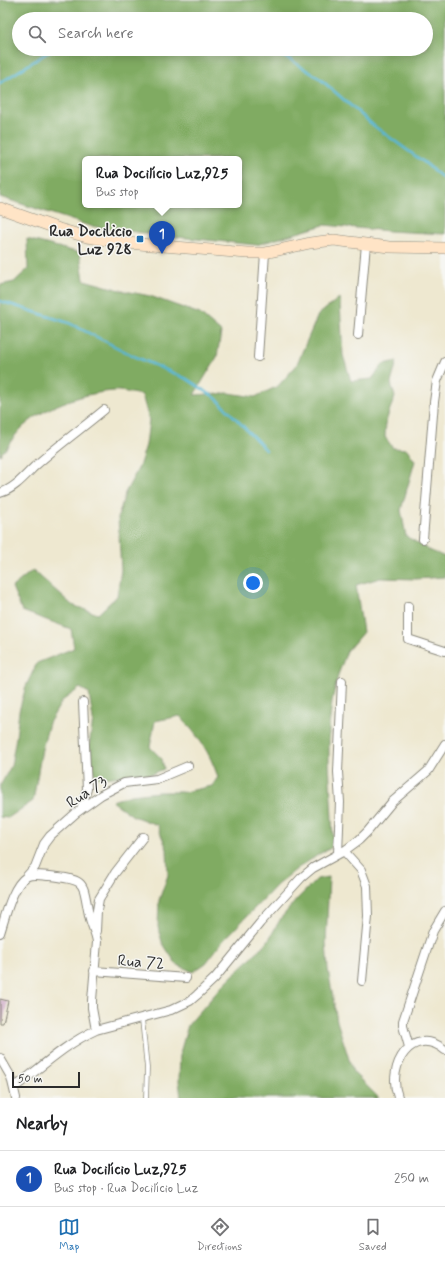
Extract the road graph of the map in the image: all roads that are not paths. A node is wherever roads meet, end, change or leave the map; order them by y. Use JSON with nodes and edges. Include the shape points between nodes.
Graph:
{"nodes":[{"id":1,"x":0,"y":208,"type":"edge"},
{"id":2,"x":366,"y":244,"type":"junction"},
{"id":3,"x":445,"y":248,"type":"edge"},
{"id":4,"x":265,"y":253,"type":"junction"},
{"id":5,"x":358,"y":335,"type":"dead end"},
{"id":6,"x":258,"y":357,"type":"dead end"},
{"id":7,"x":445,"y":362,"type":"edge"},
{"id":8,"x":104,"y":410,"type":"dead end"},
{"id":9,"x":0,"y":493,"type":"edge"},
{"id":10,"x":423,"y":539,"type":"dead end"},
{"id":11,"x":408,"y":606,"type":"dead end"},
{"id":12,"x":445,"y":651,"type":"edge"},
{"id":13,"x":342,"y":681,"type":"dead end"},
{"id":14,"x":83,"y":702,"type":"dead end"},
{"id":15,"x":445,"y":744,"type":"edge"},
{"id":16,"x":188,"y":766,"type":"dead end"},
{"id":17,"x":81,"y":809,"type":"junction"},
{"id":18,"x":143,"y":837,"type":"dead end"},
{"id":19,"x":341,"y":853,"type":"junction"},
{"id":20,"x":26,"y":877,"type":"junction"},
{"id":21,"x":445,"y":911,"type":"edge"},
{"id":22,"x":0,"y":933,"type":"edge"},
{"id":23,"x":96,"y":936,"type":"junction"},
{"id":24,"x":94,"y":971,"type":"junction"},
{"id":25,"x":186,"y":978,"type":"dead end"},
{"id":26,"x":362,"y":981,"type":"dead end"},
{"id":27,"x":142,"y":1018,"type":"junction"},
{"id":28,"x":96,"y":1030,"type":"junction"},
{"id":29,"x":409,"y":1047,"type":"junction"},
{"id":30,"x":445,"y":1050,"type":"edge"},
{"id":31,"x":0,"y":1058,"type":"edge"},
{"id":32,"x":15,"y":1087,"type":"junction"},
{"id":33,"x":398,"y":1097,"type":"dead end"},
{"id":34,"x":16,"y":1098,"type":"edge"},
{"id":35,"x":146,"y":1098,"type":"edge"}],
"edges":[{"from":1,"to":4,"type":"main road","via":[[87,237]]},
{"from":2,"to":3,"type":"main road","via":[[404,248]]},
{"from":2,"to":4,"type":"main road","via":[[334,240]]},
{"from":2,"to":5,"type":"street"},
{"from":4,"to":6,"type":"street"},
{"from":7,"to":10,"type":"street","via":[[437,380],[434,402]]},
{"from":8,"to":9,"type":"street","via":[[20,481]]},
{"from":11,"to":12,"type":"street","via":[[408,639]]},
{"from":13,"to":19,"type":"street","via":[[338,772]]},
{"from":14,"to":17,"type":"street","via":[[87,789]]},
{"from":15,"to":19,"type":"street","via":[[428,771],[399,795],[359,840]]},
{"from":16,"to":17,"type":"street","name":"Rua 73","via":[[157,779],[124,783],[114,787]]},
{"from":17,"to":20,"type":"street","name":"Rua 73","via":[[50,836],[35,867]]},
{"from":18,"to":23,"type":"street","via":[[99,899]]},
{"from":19,"to":26,"type":"street","via":[[361,870],[367,886],[368,916]]},
{"from":19,"to":27,"type":"street","via":[[313,868],[301,878],[215,978],[190,1001],[171,1010]]},
{"from":20,"to":22,"type":"street","name":"Rua 73","via":[[16,889]]},
{"from":20,"to":23,"type":"street","via":[[34,875],[71,879],[82,885]]},
{"from":21,"to":29,"type":"street","via":[[433,931],[403,1021]]},
{"from":23,"to":24,"type":"street"},
{"from":24,"to":25,"type":"street","name":"Rua 72"},
{"from":24,"to":28,"type":"street","via":[[92,1008]]},
{"from":27,"to":28,"type":"street"},
{"from":27,"to":35,"type":"lane","via":[[147,1068]]},
{"from":28,"to":32,"type":"street","via":[[72,1044]]},
{"from":29,"to":30,"type":"street","via":[[426,1041],[438,1044]]},
{"from":29,"to":33,"type":"street","via":[[398,1060],[395,1082]]},
{"from":31,"to":32,"type":"street"},
{"from":32,"to":34,"type":"street"}]}
